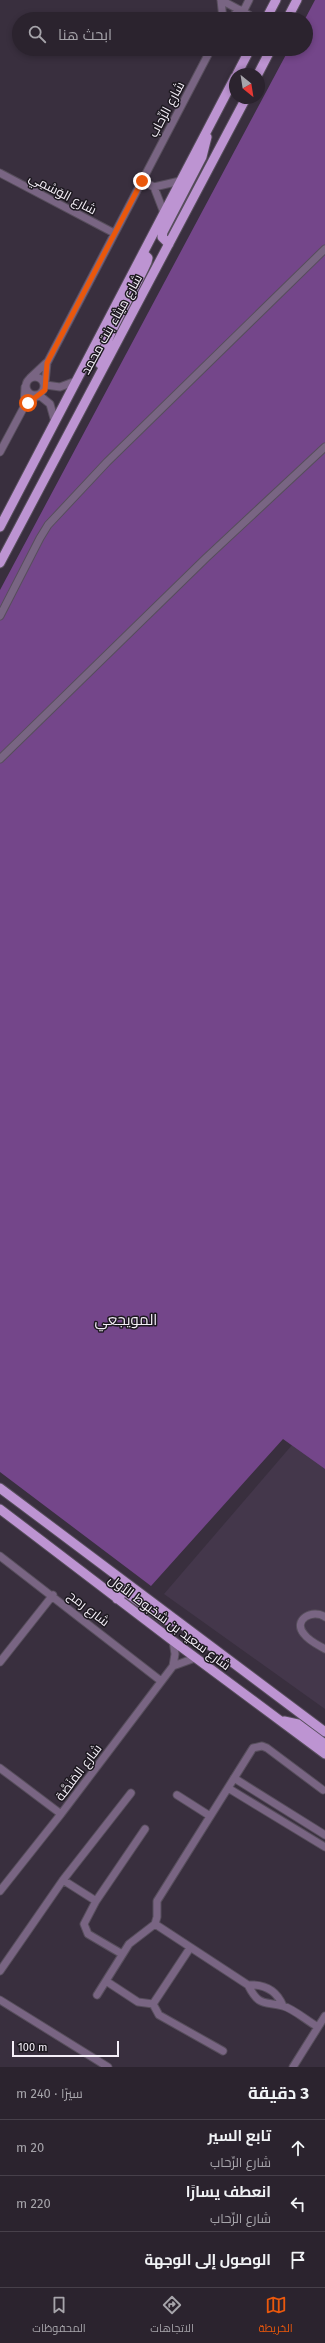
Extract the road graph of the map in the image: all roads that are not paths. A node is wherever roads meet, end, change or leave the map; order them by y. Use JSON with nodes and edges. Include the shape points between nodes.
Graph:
{"nodes":[{"id":1,"x":221,"y":0,"type":"edge"},
{"id":2,"x":249,"y":0,"type":"edge"},
{"id":3,"x":276,"y":0,"type":"edge"},
{"id":4,"x":297,"y":0,"type":"edge"},
{"id":5,"x":242,"y":11,"type":"joint"},
{"id":6,"x":222,"y":12,"type":"edge"},
{"id":7,"x":270,"y":12,"type":"edge"},
{"id":8,"x":291,"y":12,"type":"edge"},
{"id":9,"x":207,"y":56,"type":"edge"},
{"id":10,"x":246,"y":56,"type":"edge"},
{"id":11,"x":267,"y":56,"type":"edge"},
{"id":12,"x":240,"y":68,"type":"edge"},
{"id":13,"x":261,"y":68,"type":"edge"},
{"id":14,"x":229,"y":88,"type":"edge"},
{"id":15,"x":243,"y":104,"type":"edge"},
{"id":16,"x":211,"y":123,"type":"junction"},
{"id":17,"x":0,"y":173,"type":"edge"},
{"id":18,"x":142,"y":181,"type":"junction"},
{"id":19,"x":180,"y":181,"type":"junction"},
{"id":20,"x":154,"y":187,"type":"junction"},
{"id":21,"x":164,"y":213,"type":"junction"},
{"id":22,"x":114,"y":233,"type":"junction"},
{"id":23,"x":169,"y":244,"type":"junction"},
{"id":24,"x":325,"y":249,"type":"edge"},
{"id":25,"x":143,"y":253,"type":"junction"},
{"id":26,"x":47,"y":363,"type":"junction"},
{"id":27,"x":98,"y":375,"type":"junction"},
{"id":28,"x":30,"y":378,"type":"junction"},
{"id":29,"x":76,"y":381,"type":"junction"},
{"id":30,"x":45,"y":384,"type":"junction"},
{"id":31,"x":25,"y":387,"type":"junction"},
{"id":32,"x":38,"y":395,"type":"junction"},
{"id":33,"x":24,"y":407,"type":"junction"},
{"id":34,"x":55,"y":422,"type":"junction"},
{"id":35,"x":325,"y":447,"type":"edge"},
{"id":36,"x":0,"y":452,"type":"edge"},
{"id":37,"x":0,"y":527,"type":"edge"},
{"id":38,"x":0,"y":563,"type":"edge"},
{"id":39,"x":0,"y":616,"type":"edge"},
{"id":40,"x":0,"y":759,"type":"edge"},
{"id":41,"x":0,"y":1488,"type":"edge"},
{"id":42,"x":0,"y":1509,"type":"edge"},
{"id":43,"x":0,"y":1556,"type":"edge"},
{"id":44,"x":53,"y":1595,"type":"junction"},
{"id":45,"x":117,"y":1598,"type":"junction"},
{"id":46,"x":325,"y":1617,"type":"edge"},
{"id":47,"x":181,"y":1624,"type":"junction"},
{"id":48,"x":172,"y":1641,"type":"junction"},
{"id":49,"x":325,"y":1649,"type":"edge"},
{"id":50,"x":195,"y":1658,"type":"junction"},
{"id":51,"x":0,"y":1662,"type":"edge"},
{"id":52,"x":173,"y":1666,"type":"junction"},
{"id":53,"x":161,"y":1681,"type":"junction"},
{"id":54,"x":283,"y":1721,"type":"junction"},
{"id":55,"x":325,"y":1732,"type":"edge"},
{"id":56,"x":325,"y":1744,"type":"edge"},
{"id":57,"x":325,"y":1754,"type":"edge"},
{"id":58,"x":0,"y":1768,"type":"edge"},
{"id":59,"x":234,"y":1778,"type":"junction"},
{"id":60,"x":228,"y":1788,"type":"junction"},
{"id":61,"x":323,"y":1790,"type":"dead end"},
{"id":62,"x":130,"y":1794,"type":"dead end"},
{"id":63,"x":177,"y":1795,"type":"dead end"},
{"id":64,"x":61,"y":1814,"type":"junction"},
{"id":65,"x":210,"y":1816,"type":"junction"},
{"id":66,"x":144,"y":1830,"type":"dead end"},
{"id":67,"x":325,"y":1835,"type":"edge"},
{"id":68,"x":325,"y":1847,"type":"edge"},
{"id":69,"x":63,"y":1880,"type":"junction"},
{"id":70,"x":0,"y":1891,"type":"edge"},
{"id":71,"x":96,"y":1902,"type":"junction"},
{"id":72,"x":155,"y":1924,"type":"junction"},
{"id":73,"x":190,"y":1948,"type":"junction"},
{"id":74,"x":122,"y":1954,"type":"junction"},
{"id":75,"x":0,"y":1971,"type":"edge"},
{"id":76,"x":106,"y":1981,"type":"junction"},
{"id":77,"x":248,"y":1985,"type":"junction"},
{"id":78,"x":97,"y":1995,"type":"dead end"},
{"id":79,"x":0,"y":2000,"type":"edge"},
{"id":80,"x":153,"y":2004,"type":"junction"},
{"id":81,"x":283,"y":2006,"type":"junction"},
{"id":82,"x":325,"y":2016,"type":"edge"},
{"id":83,"x":318,"y":2027,"type":"junction"},
{"id":84,"x":223,"y":2051,"type":"dead end"},
{"id":85,"x":108,"y":2067,"type":"edge"},
{"id":86,"x":293,"y":2067,"type":"edge"}],
"edges":[{"from":1,"to":5,"type":"street"},
{"from":1,"to":6,"type":"street"},
{"from":2,"to":5,"type":"street"},
{"from":3,"to":7,"type":"main road"},
{"from":4,"to":8,"type":"main road"},
{"from":9,"to":18,"type":"street","name":"شارع الرِّحاب"},
{"from":10,"to":12,"type":"main road"},
{"from":11,"to":13,"type":"main road"},
{"from":14,"to":16,"type":"main road","name":"شارع ميثاء بنت محمد"},
{"from":15,"to":23,"type":"main road","name":"شارع ميثاء بنت محمد"},
{"from":16,"to":19,"type":"main road","name":"شارع ميثاء بنت محمد"},
{"from":16,"to":23,"type":"main road","via":[[202,157],[162,235]]},
{"from":17,"to":22,"type":"street","name":"شارع الوَسْمِي"},
{"from":18,"to":20,"type":"street"},
{"from":18,"to":22,"type":"street","name":"شارع الرِّحاب"},
{"from":19,"to":20,"type":"street"},
{"from":19,"to":21,"type":"main road","name":"شارع ميثاء بنت محمد"},
{"from":20,"to":21,"type":"street"},
{"from":21,"to":25,"type":"main road","name":"شارع ميثاء بنت محمد"},
{"from":22,"to":26,"type":"street","name":"شارع الرِّحاب"},
{"from":23,"to":27,"type":"main road","name":"شارع ميثاء بنت محمد"},
{"from":24,"to":39,"type":"street","via":[[107,462],[48,525]]},
{"from":25,"to":27,"type":"main road","via":[[148,258],[147,262],[103,350]]},
{"from":25,"to":29,"type":"main road","name":"شارع ميثاء بنت محمد"},
{"from":26,"to":28,"type":"street","name":"شارع الرِّحاب"},
{"from":26,"to":30,"type":"street","name":"شارع الرِّحاب"},
{"from":27,"to":38,"type":"main road","name":"شارع ميثاء بنت محمد"},
{"from":28,"to":30,"type":"street","via":[[38,378]]},
{"from":28,"to":31,"type":"street","via":[[26,381]]},
{"from":29,"to":30,"type":"street","via":[[60,386]]},
{"from":29,"to":34,"type":"main road","name":"شارع ميثاء بنت محمد"},
{"from":30,"to":32,"type":"street","via":[[45,390]]},
{"from":31,"to":32,"type":"street","via":[[31,394]]},
{"from":31,"to":33,"type":"street"},
{"from":32,"to":33,"type":"street"},
{"from":32,"to":34,"type":"street","via":[[50,404]]},
{"from":33,"to":36,"type":"street"},
{"from":34,"to":37,"type":"main road","name":"شارع ميثاء بنت محمد"},
{"from":35,"to":40,"type":"street","via":[[206,558]]},
{"from":41,"to":47,"type":"main road","name":"شارع سعيد بن شخبوط الأول"},
{"from":42,"to":45,"type":"main road","name":"شارع سعيد بن شخبوط الأول"},
{"from":43,"to":44,"type":"street","name":"شارع رمح"},
{"from":44,"to":51,"type":"street"},
{"from":44,"to":53,"type":"street","name":"شارع رمح"},
{"from":45,"to":47,"type":"main road","via":[[122,1593],[127,1593],[165,1620]]},
{"from":45,"to":48,"type":"main road","name":"شارع سعيد بن شخبوط الأول"},
{"from":46,"to":49,"type":"street","via":[[312,1613],[303,1619],[301,1625],[304,1635]]},
{"from":47,"to":55,"type":"main road","name":"شارع سعيد بن شخبوط الأول"},
{"from":48,"to":50,"type":"main road","name":"شارع سعيد بن شخبوط الأول"},
{"from":48,"to":52,"type":"street","via":[[175,1654]]},
{"from":50,"to":52,"type":"street"},
{"from":50,"to":54,"type":"main road","name":"شارع سعيد بن شخبوط الأول"},
{"from":52,"to":53,"type":"street","name":"شارع المَنَصَّة"},
{"from":53,"to":64,"type":"street","name":"شارع المَنَصَّة"},
{"from":54,"to":56,"type":"main road","via":[[298,1724]]},
{"from":54,"to":57,"type":"main road","name":"شارع سعيد بن شخبوط الأول"},
{"from":58,"to":64,"type":"street"},
{"from":59,"to":60,"type":"street"},
{"from":59,"to":61,"type":"street","via":[[250,1752],[262,1746]]},
{"from":59,"to":67,"type":"street"},
{"from":60,"to":65,"type":"street"},
{"from":60,"to":68,"type":"street"},
{"from":62,"to":69,"type":"street"},
{"from":63,"to":65,"type":"street"},
{"from":64,"to":70,"type":"street","name":"شارع المَنَصَّة"},
{"from":65,"to":72,"type":"street","via":[[157,1901],[158,1917]]},
{"from":66,"to":71,"type":"street"},
{"from":69,"to":71,"type":"street"},
{"from":69,"to":75,"type":"street"},
{"from":71,"to":74,"type":"street","via":[[85,1920],[85,1931]]},
{"from":72,"to":73,"type":"street"},
{"from":72,"to":74,"type":"street","via":[[134,1939]]},
{"from":73,"to":77,"type":"street"},
{"from":73,"to":80,"type":"street"},
{"from":74,"to":76,"type":"street"},
{"from":76,"to":78,"type":"street"},
{"from":76,"to":80,"type":"street","via":[[138,2002]]},
{"from":77,"to":81,"type":"street","via":[[262,2002]]},
{"from":77,"to":81,"type":"street","via":[[267,1987],[277,1995]]},
{"from":79,"to":85,"type":"street"},
{"from":80,"to":84,"type":"street","via":[[159,2015]]},
{"from":81,"to":83,"type":"street"},
{"from":82,"to":83,"type":"street"},
{"from":83,"to":86,"type":"street"}]}
